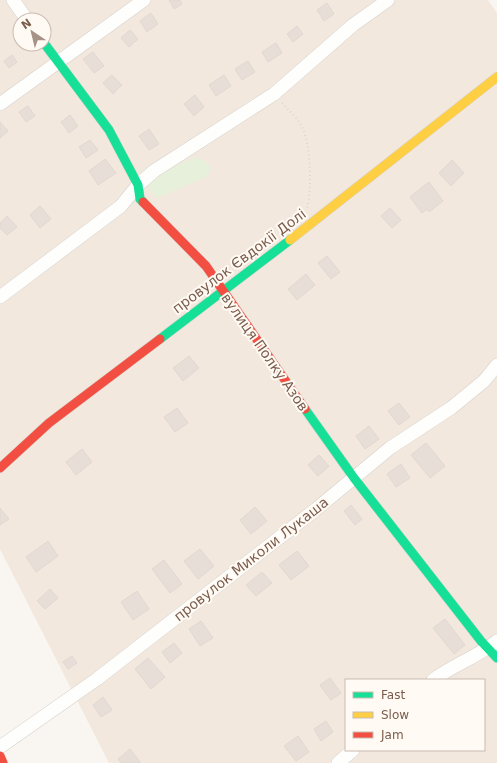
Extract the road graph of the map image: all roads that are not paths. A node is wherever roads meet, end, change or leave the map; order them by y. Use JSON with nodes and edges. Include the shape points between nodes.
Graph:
{"nodes":[{"id":1,"x":13,"y":0,"type":"edge"},
{"id":2,"x":144,"y":0,"type":"edge"},
{"id":3,"x":388,"y":0,"type":"edge"},
{"id":4,"x":21,"y":12,"type":"edge"},
{"id":5,"x":51,"y":52,"type":"edge"},
{"id":6,"x":58,"y":62,"type":"junction"},
{"id":7,"x":497,"y":77,"type":"edge"},
{"id":8,"x":0,"y":104,"type":"edge"},
{"id":9,"x":138,"y":185,"type":"junction"},
{"id":10,"x":222,"y":291,"type":"junction"},
{"id":11,"x":0,"y":297,"type":"edge"},
{"id":12,"x":497,"y":365,"type":"edge"},
{"id":13,"x":0,"y":468,"type":"edge"},
{"id":14,"x":354,"y":478,"type":"junction"},
{"id":15,"x":493,"y":645,"type":"edge"},
{"id":16,"x":497,"y":658,"type":"edge"},
{"id":17,"x":434,"y":679,"type":"edge"},
{"id":18,"x":0,"y":747,"type":"edge"},
{"id":19,"x":352,"y":751,"type":"edge"},
{"id":20,"x":0,"y":756,"type":"edge"},
{"id":21,"x":2,"y":763,"type":"edge"},
{"id":22,"x":338,"y":763,"type":"edge"}],
"edges":[{"from":1,"to":4,"type":"street"},
{"from":2,"to":6,"type":"street"},
{"from":3,"to":9,"type":"street","via":[[353,25],[274,94],[154,170]]},
{"from":5,"to":6,"type":"street","name":"вулиця Полку Азов"},
{"from":6,"to":8,"type":"street"},
{"from":6,"to":9,"type":"street","name":"вулиця Полку Азов","via":[[109,130]]},
{"from":7,"to":10,"type":"street","name":"провулок Євдокії Долі","via":[[287,243]]},
{"from":9,"to":10,"type":"street","name":"вулиця Полку Азов","via":[[140,199],[206,266]]},
{"from":9,"to":11,"type":"street","via":[[121,206]]},
{"from":10,"to":13,"type":"street","name":"провулок Євдокії Долі","via":[[50,423]]},
{"from":10,"to":14,"type":"street","name":"вулиця Полку Азов"},
{"from":12,"to":14,"type":"street","name":"провулок Миколи Лукаша","via":[[469,395],[390,448]]},
{"from":14,"to":15,"type":"street","name":"вулиця Полку Азов","via":[[481,641]]},
{"from":14,"to":18,"type":"street","name":"провулок Миколи Лукаша","via":[[97,679]]},
{"from":15,"to":16,"type":"street","name":"вулиця Полку Азов"},
{"from":15,"to":17,"type":"street"},
{"from":19,"to":22,"type":"street"},
{"from":20,"to":21,"type":"street"}]}
